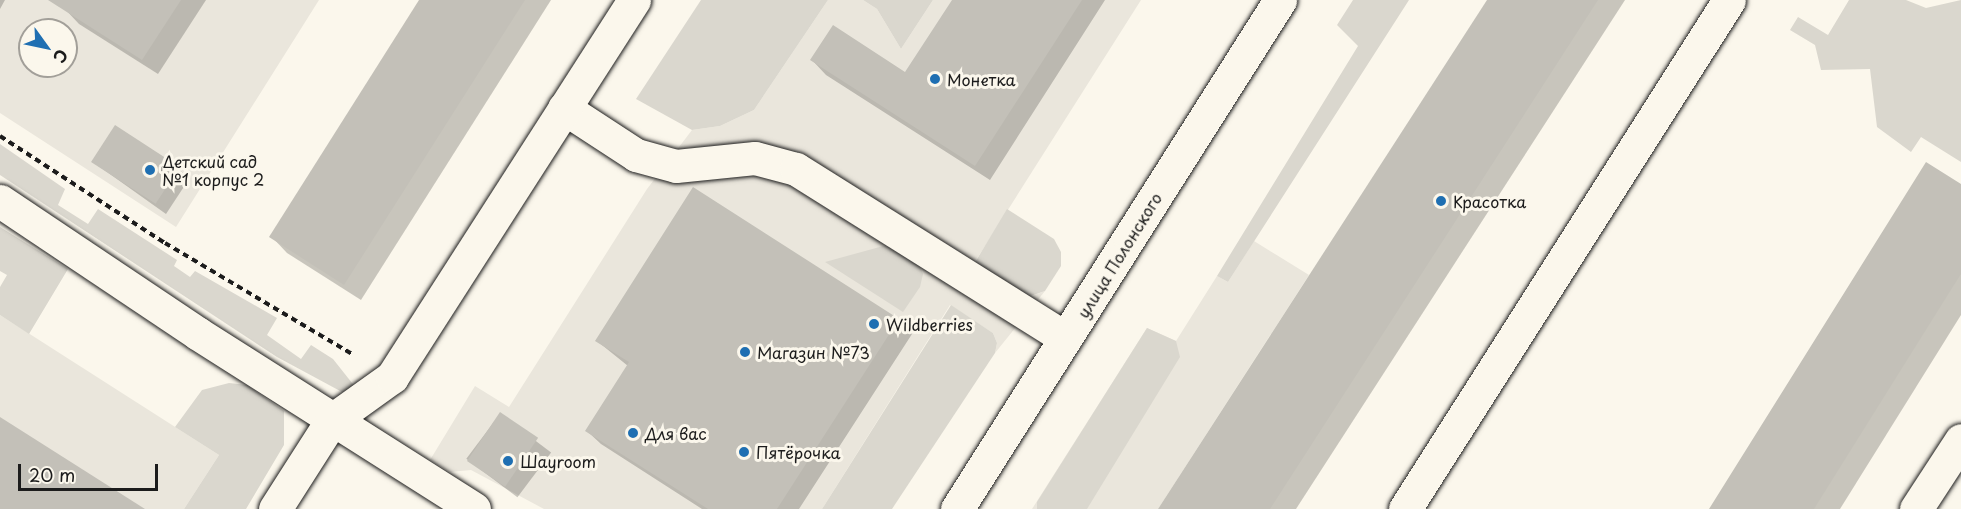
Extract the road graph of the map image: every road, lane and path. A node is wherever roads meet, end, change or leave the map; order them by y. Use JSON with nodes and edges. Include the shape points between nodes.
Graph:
{"nodes":[{"id":1,"x":634,"y":0,"type":"edge"},
{"id":2,"x":1280,"y":0,"type":"edge"},
{"id":3,"x":1728,"y":0,"type":"edge"},
{"id":4,"x":564,"y":108,"type":"junction"},
{"id":5,"x":0,"y":136,"type":"edge"},
{"id":6,"x":0,"y":201,"type":"edge"},
{"id":7,"x":1065,"y":338,"type":"junction"},
{"id":8,"x":392,"y":377,"type":"junction"},
{"id":9,"x":332,"y":420,"type":"junction"},
{"id":10,"x":1961,"y":440,"type":"edge"},
{"id":11,"x":275,"y":509,"type":"edge"},
{"id":12,"x":474,"y":509,"type":"edge"},
{"id":13,"x":957,"y":509,"type":"edge"},
{"id":14,"x":1405,"y":509,"type":"edge"},
{"id":15,"x":1916,"y":509,"type":"edge"}],
"edges":[{"from":1,"to":4,"type":"main road"},
{"from":2,"to":7,"type":"main road","name":"улица Полонского"},
{"from":3,"to":14,"type":"main road"},
{"from":4,"to":7,"type":"main road","via":[[636,154],[676,166],[755,158],[796,170]]},
{"from":4,"to":8,"type":"main road"},
{"from":5,"to":8,"type":"path","via":[[165,243]]},
{"from":6,"to":9,"type":"main road"},
{"from":7,"to":13,"type":"main road","name":"улица Полонского"},
{"from":8,"to":9,"type":"main road"},
{"from":9,"to":11,"type":"main road"},
{"from":9,"to":12,"type":"main road"},
{"from":10,"to":15,"type":"main road"}]}
